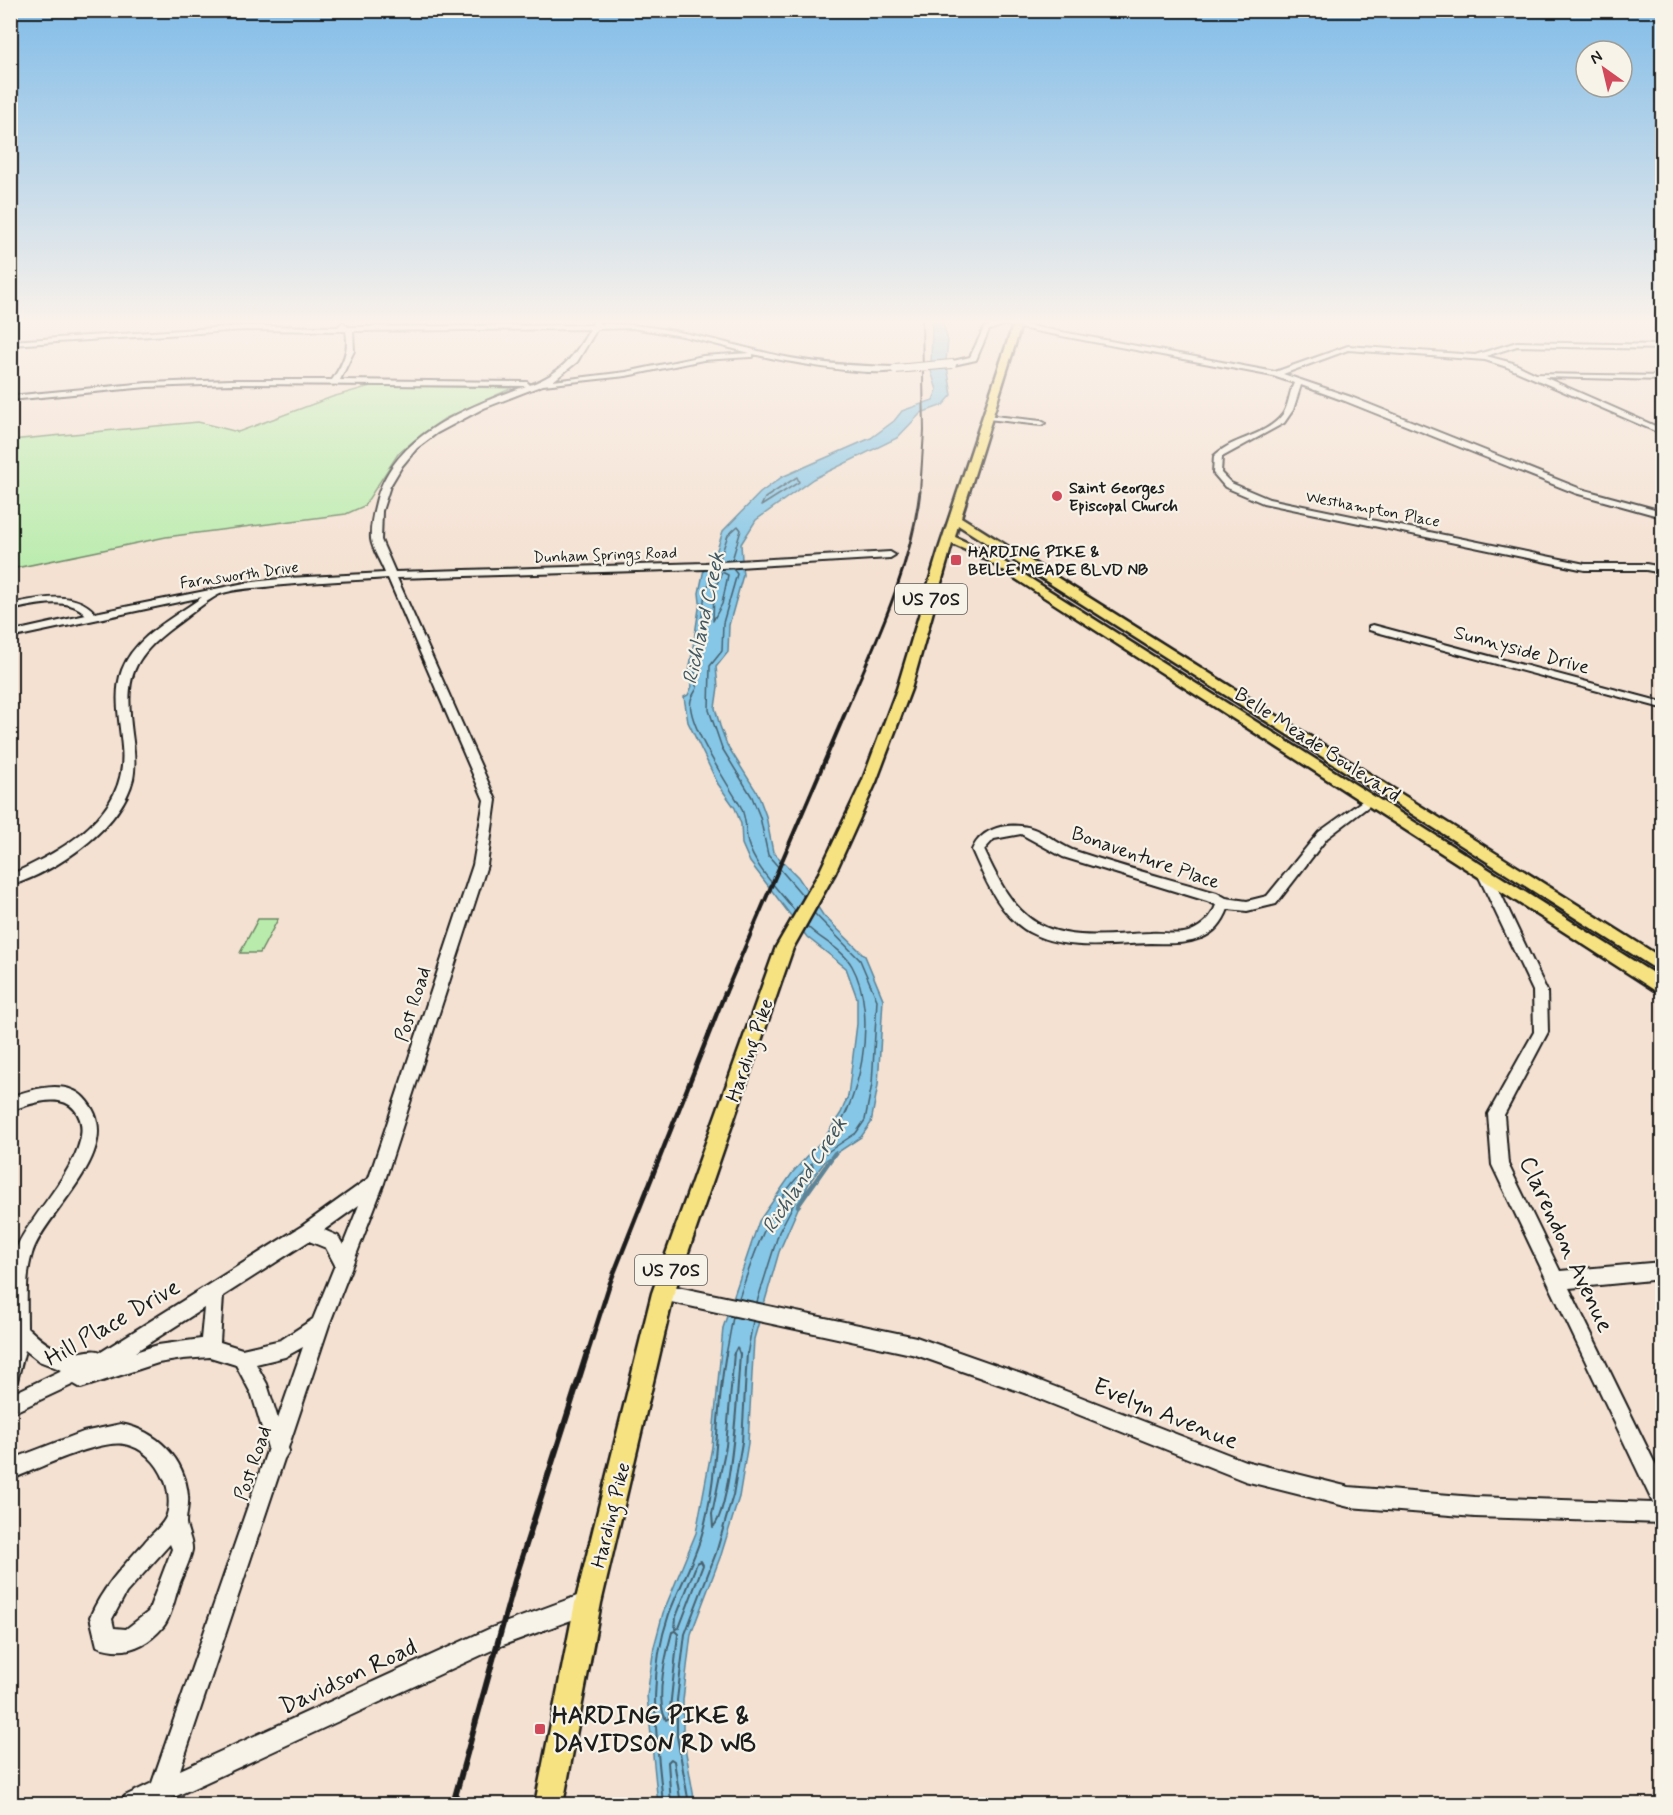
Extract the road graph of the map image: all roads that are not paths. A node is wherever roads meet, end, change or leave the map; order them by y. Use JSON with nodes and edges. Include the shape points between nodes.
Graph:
{"nodes":[{"id":1,"x":491,"y":404,"type":"edge"},
{"id":2,"x":992,"y":404,"type":"edge"},
{"id":3,"x":1290,"y":404,"type":"edge"},
{"id":4,"x":1355,"y":404,"type":"edge"},
{"id":5,"x":1599,"y":404,"type":"edge"},
{"id":6,"x":988,"y":417,"type":"junction"},
{"id":7,"x":1041,"y":423,"type":"dead end"},
{"id":8,"x":1662,"y":432,"type":"edge"},
{"id":9,"x":1662,"y":514,"type":"edge"},
{"id":10,"x":956,"y":519,"type":"junction"},
{"id":11,"x":950,"y":539,"type":"junction"},
{"id":12,"x":890,"y":555,"type":"dead end"},
{"id":13,"x":1662,"y":570,"type":"edge"},
{"id":14,"x":1038,"y":572,"type":"junction"},
{"id":15,"x":393,"y":575,"type":"junction"},
{"id":16,"x":1023,"y":578,"type":"junction"},
{"id":17,"x":216,"y":591,"type":"junction"},
{"id":18,"x":1092,"y":606,"type":"junction"},
{"id":19,"x":10,"y":607,"type":"edge"},
{"id":20,"x":1077,"y":613,"type":"junction"},
{"id":21,"x":92,"y":615,"type":"junction"},
{"id":22,"x":1373,"y":628,"type":"dead end"},
{"id":23,"x":10,"y":634,"type":"edge"},
{"id":24,"x":1180,"y":661,"type":"junction"},
{"id":25,"x":1165,"y":669,"type":"junction"},
{"id":26,"x":1662,"y":705,"type":"edge"},
{"id":27,"x":1384,"y":790,"type":"junction"},
{"id":28,"x":1369,"y":800,"type":"junction"},
{"id":29,"x":1498,"y":862,"type":"junction"},
{"id":30,"x":1484,"y":873,"type":"junction"},
{"id":31,"x":10,"y":880,"type":"edge"},
{"id":32,"x":1223,"y":903,"type":"junction"},
{"id":33,"x":1662,"y":966,"type":"edge"},
{"id":34,"x":1662,"y":988,"type":"edge"},
{"id":35,"x":10,"y":1104,"type":"edge"},
{"id":36,"x":376,"y":1183,"type":"junction"},
{"id":37,"x":308,"y":1232,"type":"junction"},
{"id":38,"x":17,"y":1253,"type":"edge"},
{"id":39,"x":344,"y":1264,"type":"junction"},
{"id":40,"x":1662,"y":1270,"type":"edge"},
{"id":41,"x":1556,"y":1280,"type":"junction"},
{"id":42,"x":214,"y":1291,"type":"junction"},
{"id":43,"x":663,"y":1293,"type":"junction"},
{"id":44,"x":320,"y":1325,"type":"junction"},
{"id":45,"x":20,"y":1332,"type":"junction"},
{"id":46,"x":210,"y":1348,"type":"junction"},
{"id":47,"x":114,"y":1355,"type":"junction"},
{"id":48,"x":243,"y":1358,"type":"junction"},
{"id":49,"x":10,"y":1374,"type":"edge"},
{"id":50,"x":34,"y":1395,"type":"junction"},
{"id":51,"x":10,"y":1405,"type":"edge"},
{"id":52,"x":279,"y":1451,"type":"junction"},
{"id":53,"x":10,"y":1470,"type":"edge"},
{"id":54,"x":1662,"y":1499,"type":"edge"},
{"id":55,"x":1662,"y":1513,"type":"edge"},
{"id":56,"x":176,"y":1522,"type":"junction"},
{"id":57,"x":588,"y":1603,"type":"junction"},
{"id":58,"x":158,"y":1798,"type":"edge"},
{"id":59,"x":133,"y":1804,"type":"edge"},
{"id":60,"x":549,"y":1804,"type":"edge"}],
"edges":[{"from":1,"to":15,"type":"street","name":"Post Road","via":[[446,421],[403,456],[383,489],[375,516],[376,540]]},
{"from":2,"to":6,"type":"main road","name":"Harding Pike","number":"US 70S"},
{"from":3,"to":13,"type":"street","name":"Westhampton Place","via":[[1280,421],[1218,456],[1217,473],[1228,485],[1266,501],[1585,567]]},
{"from":4,"to":9,"type":"street","via":[[1585,493]]},
{"from":5,"to":8,"type":"street"},
{"from":6,"to":7,"type":"street"},
{"from":6,"to":10,"type":"main road","name":"Harding Pike","number":"US 70S"},
{"from":10,"to":11,"type":"main road","name":"Harding Pike","number":"US 70S"},
{"from":10,"to":14,"type":"main road","name":"Belle Meade Boulevard"},
{"from":11,"to":16,"type":"main road","name":"Belle Meade Boulevard","via":[[987,555]]},
{"from":11,"to":43,"type":"main road","name":"Harding Pike","number":"US 70S","via":[[904,688],[869,782],[827,873],[785,946]]},
{"from":12,"to":15,"type":"street","name":"Dunham Springs Road","via":[[705,566]]},
{"from":14,"to":16,"type":"main road"},
{"from":14,"to":18,"type":"main road","name":"Belle Meade Boulevard"},
{"from":15,"to":17,"type":"street","name":"Farnsworth Drive","via":[[310,579]]},
{"from":15,"to":36,"type":"street","name":"Post Road","via":[[490,800],[480,865]]},
{"from":16,"to":20,"type":"main road","name":"Belle Meade Boulevard"},
{"from":17,"to":21,"type":"street","name":"Farnsworth Drive"},
{"from":17,"to":31,"type":"street","via":[[140,649],[128,668],[124,684],[129,757],[126,784],[105,819],[74,847]]},
{"from":18,"to":20,"type":"main road"},
{"from":18,"to":24,"type":"main road","name":"Belle Meade Boulevard"},
{"from":19,"to":21,"type":"street","via":[[39,602],[71,603],[85,606]]},
{"from":20,"to":25,"type":"main road","name":"Belle Meade Boulevard"},
{"from":21,"to":23,"type":"street","name":"Farnsworth Drive"},
{"from":22,"to":26,"type":"street","name":"Sunnyside Drive"},
{"from":24,"to":25,"type":"main road"},
{"from":24,"to":27,"type":"main road","name":"Belle Meade Boulevard"},
{"from":25,"to":28,"type":"main road","name":"Belle Meade Boulevard"},
{"from":27,"to":28,"type":"main road"},
{"from":27,"to":29,"type":"main road","name":"Belle Meade Boulevard"},
{"from":28,"to":30,"type":"main road","name":"Belle Meade Boulevard"},
{"from":28,"to":32,"type":"street","name":"Bonaventure Place","via":[[1323,835],[1271,900],[1247,906]]},
{"from":29,"to":30,"type":"main road"},
{"from":29,"to":33,"type":"main road","name":"Belle Meade Boulevard"},
{"from":30,"to":34,"type":"main road","name":"Belle Meade Boulevard"},
{"from":30,"to":41,"type":"street","name":"Clarendon Avenue","via":[[1540,991],[1541,1032],[1496,1114],[1500,1165]]},
{"from":32,"to":32,"type":"street","name":"Bonaventure Place","via":[[1068,854],[1023,830],[998,832],[980,843],[978,850],[999,894],[1021,919],[1050,935],[1089,939],[1188,938],[1212,925],[1220,916]]},
{"from":35,"to":38,"type":"street","via":[[43,1095],[70,1097],[85,1109],[92,1122],[85,1155]]},
{"from":36,"to":37,"type":"street","name":"Hill Place Drive"},
{"from":36,"to":39,"type":"street","name":"Post Road"},
{"from":37,"to":39,"type":"street","via":[[332,1242]]},
{"from":37,"to":42,"type":"street","name":"Hill Place Drive"},
{"from":38,"to":45,"type":"street"},
{"from":39,"to":44,"type":"street","name":"Post Road"},
{"from":40,"to":41,"type":"street"},
{"from":41,"to":54,"type":"street","name":"Clarendon Avenue"},
{"from":42,"to":46,"type":"street"},
{"from":42,"to":47,"type":"street","name":"Hill Place Drive"},
{"from":43,"to":55,"type":"street","name":"Evelyn Avenue","via":[[916,1346],[1245,1471],[1349,1497],[1474,1507]]},
{"from":43,"to":57,"type":"main road","name":"Harding Pike","number":"US 70S"},
{"from":44,"to":48,"type":"street","via":[[285,1348]]},
{"from":44,"to":52,"type":"street","name":"Post Road"},
{"from":45,"to":47,"type":"street","via":[[42,1354],[71,1363]]},
{"from":45,"to":49,"type":"street"},
{"from":46,"to":48,"type":"street","name":"Hill Place Drive"},
{"from":46,"to":50,"type":"street","name":"Hill Place Drive","via":[[158,1354]]},
{"from":47,"to":50,"type":"street","name":"Hill Place Drive"},
{"from":48,"to":52,"type":"street","via":[[260,1391]]},
{"from":50,"to":51,"type":"street","name":"Hill Place Drive"},
{"from":52,"to":58,"type":"street","name":"Post Road"},
{"from":53,"to":56,"type":"street","via":[[120,1433],[159,1452],[171,1470],[178,1495]]},
{"from":56,"to":56,"type":"street","via":[[100,1617],[105,1638],[129,1640],[156,1619],[182,1549]]},
{"from":57,"to":58,"type":"street","name":"Davidson Road","via":[[499,1636]]},
{"from":57,"to":60,"type":"main road","name":"Harding Pike","number":"US 70S"},
{"from":58,"to":59,"type":"street","name":"Davidson Road"}]}
